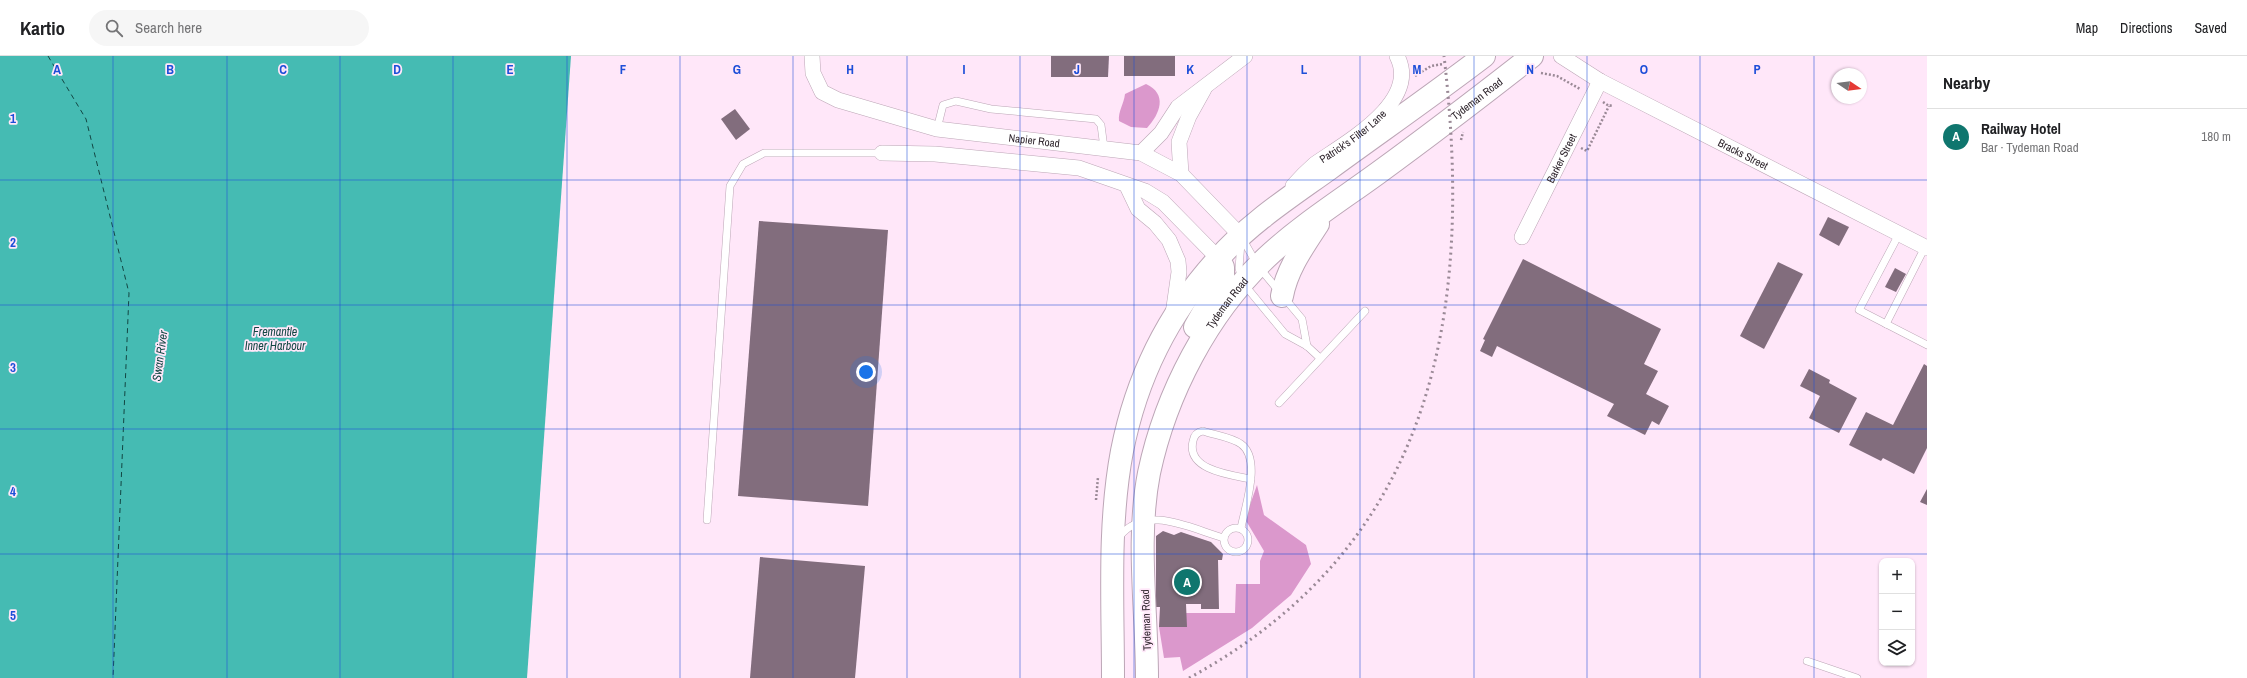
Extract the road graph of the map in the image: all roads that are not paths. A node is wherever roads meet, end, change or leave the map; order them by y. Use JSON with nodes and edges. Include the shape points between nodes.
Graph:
{"nodes":[{"id":1,"x":812,"y":56,"type":"edge"},
{"id":2,"x":1245,"y":56,"type":"edge"},
{"id":3,"x":1397,"y":56,"type":"edge"},
{"id":4,"x":1484,"y":56,"type":"edge"},
{"id":5,"x":1561,"y":56,"type":"edge"},
{"id":6,"x":1534,"y":65,"type":"edge"},
{"id":7,"x":1600,"y":80,"type":"junction"},
{"id":8,"x":1208,"y":83,"type":"junction"},
{"id":9,"x":937,"y":129,"type":"junction"},
{"id":10,"x":1104,"y":148,"type":"junction"},
{"id":11,"x":882,"y":153,"type":"joint"},
{"id":12,"x":1141,"y":153,"type":"junction"},
{"id":13,"x":935,"y":154,"type":"junction"},
{"id":14,"x":1181,"y":174,"type":"junction"},
{"id":15,"x":1127,"y":186,"type":"junction"},
{"id":16,"x":1280,"y":204,"type":"junction"},
{"id":17,"x":1326,"y":212,"type":"junction"},
{"id":18,"x":1899,"y":234,"type":"junction"},
{"id":19,"x":1242,"y":237,"type":"junction"},
{"id":20,"x":1522,"y":237,"type":"dead end"},
{"id":21,"x":1926,"y":248,"type":"edge"},
{"id":22,"x":1218,"y":258,"type":"junction"},
{"id":23,"x":1258,"y":266,"type":"junction"},
{"id":24,"x":1243,"y":283,"type":"junction"},
{"id":25,"x":1282,"y":296,"type":"junction"},
{"id":26,"x":1365,"y":311,"type":"dead end"},
{"id":27,"x":1172,"y":319,"type":"junction"},
{"id":28,"x":1886,"y":324,"type":"junction"},
{"id":29,"x":1927,"y":345,"type":"edge"},
{"id":30,"x":1307,"y":346,"type":"junction"},
{"id":31,"x":1320,"y":358,"type":"junction"},
{"id":32,"x":1279,"y":403,"type":"dead end"},
{"id":33,"x":1169,"y":406,"type":"junction"},
{"id":34,"x":1250,"y":479,"type":"junction"},
{"id":35,"x":707,"y":520,"type":"dead end"},
{"id":36,"x":1144,"y":520,"type":"junction"},
{"id":37,"x":1241,"y":528,"type":"junction"},
{"id":38,"x":1224,"y":538,"type":"junction"},
{"id":39,"x":1114,"y":543,"type":"junction"},
{"id":40,"x":1807,"y":661,"type":"dead end"},
{"id":41,"x":1113,"y":678,"type":"edge"},
{"id":42,"x":1147,"y":678,"type":"edge"},
{"id":43,"x":1857,"y":678,"type":"edge"}],
"edges":[{"from":1,"to":9,"type":"street","name":"Napier Road","via":[[813,73],[822,92],[838,100]]},
{"from":2,"to":8,"type":"street"},
{"from":3,"to":16,"type":"street","name":"Patrick's Filter Lane","via":[[1401,78],[1395,98],[1373,123],[1303,175]]},
{"from":4,"to":16,"type":"main road"},
{"from":5,"to":7,"type":"street","name":"Bracks Street"},
{"from":6,"to":17,"type":"main road","name":"Tydeman Road","via":[[1451,119]]},
{"from":7,"to":18,"type":"street","name":"Bracks Street"},
{"from":7,"to":20,"type":"street","name":"Barker Street"},
{"from":8,"to":12,"type":"street","via":[[1178,107],[1161,133]]},
{"from":8,"to":14,"type":"street","via":[[1179,142]]},
{"from":9,"to":10,"type":"street","name":"Napier Road"},
{"from":9,"to":10,"type":"lane","via":[[943,105],[956,101],[990,109],[1096,118],[1102,125]]},
{"from":9,"to":13,"type":"street"},
{"from":10,"to":12,"type":"street","name":"Napier Road"},
{"from":11,"to":13,"type":"street","name":"Napier Road"},
{"from":11,"to":35,"type":"lane","via":[[764,153],[743,164],[730,186]]},
{"from":12,"to":14,"type":"street","name":"Napier Road"},
{"from":13,"to":15,"type":"street","name":"Napier Road","via":[[1079,168]]},
{"from":14,"to":19,"type":"street","name":"Napier Road"},
{"from":15,"to":22,"type":"street","name":"Napier Road","via":[[1145,191],[1163,202]]},
{"from":15,"to":27,"type":"street","via":[[1138,209],[1155,223],[1169,240],[1178,261],[1179,272]]},
{"from":16,"to":19,"type":"main road"},
{"from":17,"to":23,"type":"main road","name":"Tydeman Road"},
{"from":17,"to":25,"type":"main road","via":[[1299,253],[1285,281]]},
{"from":18,"to":21,"type":"street","name":"Bracks Street"},
{"from":18,"to":28,"type":"lane","via":[[1859,310]]},
{"from":19,"to":22,"type":"main road"},
{"from":19,"to":23,"type":"lane"},
{"from":19,"to":24,"type":"lane","via":[[1239,268]]},
{"from":21,"to":28,"type":"lane"},
{"from":22,"to":27,"type":"main road"},
{"from":22,"to":33,"type":"main road","via":[[1223,267],[1223,277],[1177,358]]},
{"from":23,"to":24,"type":"main road","name":"Tydeman Road"},
{"from":23,"to":25,"type":"lane"},
{"from":24,"to":30,"type":"lane","via":[[1285,334]]},
{"from":24,"to":33,"type":"main road","name":"Tydeman Road","via":[[1199,345]]},
{"from":25,"to":30,"type":"lane","via":[[1302,319]]},
{"from":26,"to":31,"type":"lane"},
{"from":27,"to":39,"type":"main road","via":[[1147,370],[1128,424],[1122,453]]},
{"from":28,"to":29,"type":"lane"},
{"from":30,"to":31,"type":"lane"},
{"from":31,"to":32,"type":"lane"},
{"from":33,"to":36,"type":"main road","name":"Tydeman Road","via":[[1149,474]]},
{"from":34,"to":34,"type":"lane","via":[[1202,465],[1194,458],[1192,446],[1198,432],[1203,431],[1241,444],[1249,454],[1253,466]]},
{"from":34,"to":37,"type":"lane"},
{"from":36,"to":38,"type":"lane","via":[[1174,522]]},
{"from":36,"to":39,"type":"lane","via":[[1132,525]]},
{"from":36,"to":42,"type":"main road","name":"Tydeman Road"},
{"from":37,"to":38,"type":"lane","via":[[1230,529]]},
{"from":37,"to":38,"type":"lane","via":[[1247,534],[1249,542],[1242,551],[1231,551],[1225,546]]},
{"from":39,"to":41,"type":"main road"},
{"from":40,"to":43,"type":"lane"}]}
